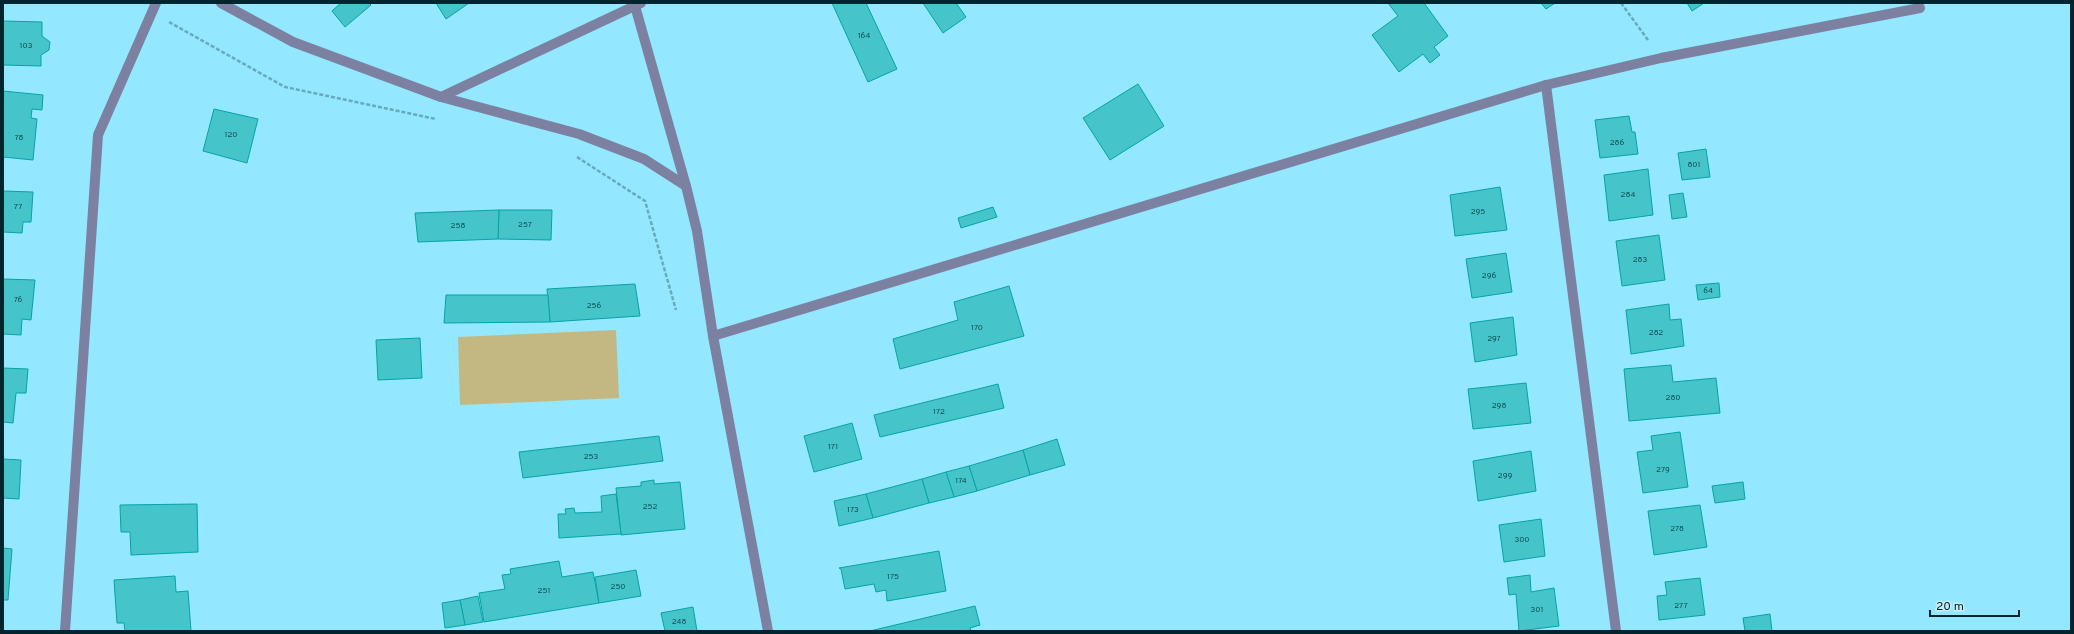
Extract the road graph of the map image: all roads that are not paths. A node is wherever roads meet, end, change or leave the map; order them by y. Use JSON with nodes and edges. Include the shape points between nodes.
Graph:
{"nodes":[{"id":1,"x":156,"y":3,"type":"edge"},
{"id":2,"x":222,"y":3,"type":"edge"},
{"id":3,"x":638,"y":5,"type":"edge"},
{"id":4,"x":1920,"y":8,"type":"dead end"},
{"id":5,"x":1546,"y":85,"type":"junction"},
{"id":6,"x":441,"y":97,"type":"junction"},
{"id":7,"x":686,"y":186,"type":"junction"},
{"id":8,"x":713,"y":336,"type":"junction"},
{"id":9,"x":65,"y":631,"type":"edge"},
{"id":10,"x":768,"y":631,"type":"edge"},
{"id":11,"x":1616,"y":631,"type":"edge"}],
"edges":[{"from":1,"to":9,"type":"street","via":[[98,135]]},
{"from":2,"to":6,"type":"street","via":[[293,42]]},
{"from":3,"to":6,"type":"street"},
{"from":3,"to":7,"type":"street"},
{"from":4,"to":5,"type":"street","via":[[1661,58]]},
{"from":5,"to":8,"type":"street"},
{"from":5,"to":11,"type":"street"},
{"from":6,"to":7,"type":"street","via":[[579,134],[644,159]]},
{"from":7,"to":8,"type":"street","via":[[697,231]]},
{"from":8,"to":10,"type":"street"}]}
